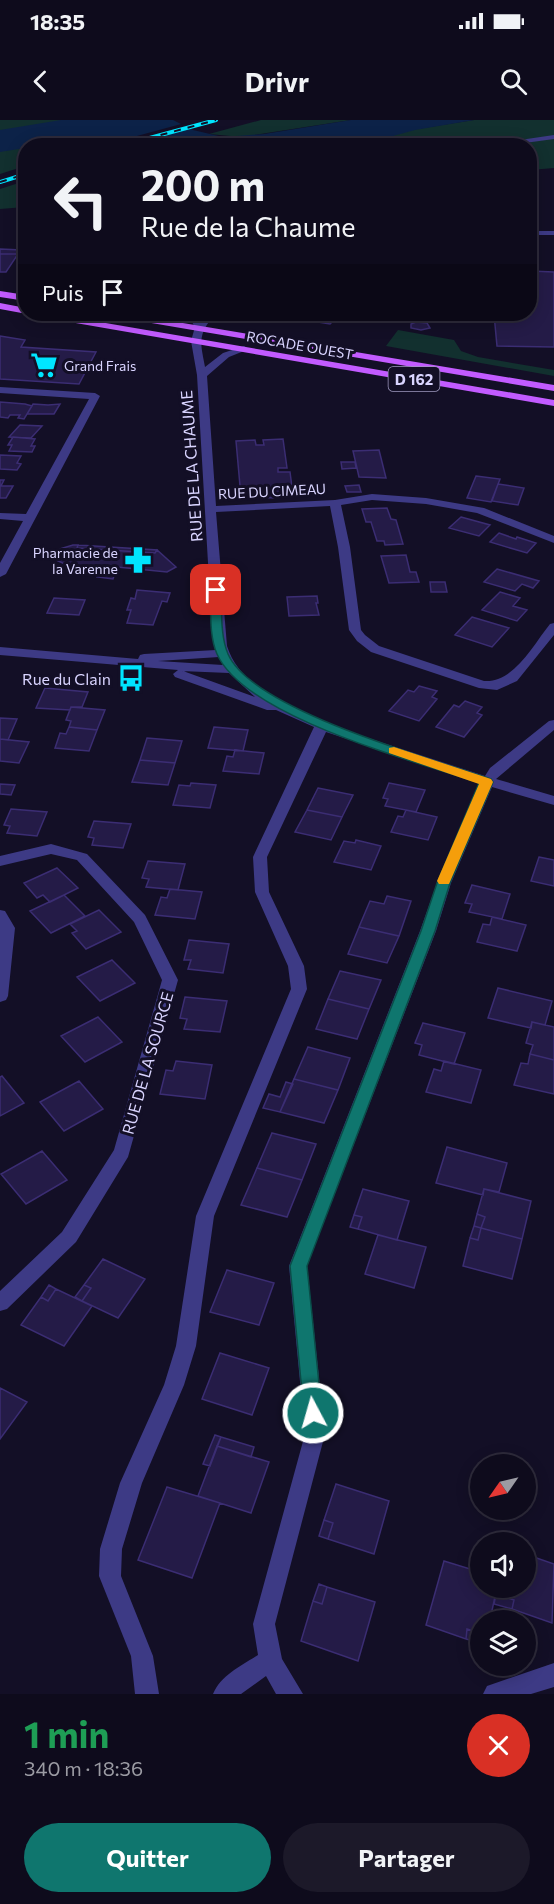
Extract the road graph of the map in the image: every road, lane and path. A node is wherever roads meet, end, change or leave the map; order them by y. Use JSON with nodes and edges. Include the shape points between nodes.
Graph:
{"nodes":[{"id":1,"x":554,"y":137,"type":"edge"},
{"id":2,"x":537,"y":139,"type":"edge"},
{"id":3,"x":537,"y":233,"type":"edge"},
{"id":4,"x":554,"y":233,"type":"edge"},
{"id":5,"x":0,"y":294,"type":"edge"},
{"id":6,"x":18,"y":297,"type":"edge"},
{"id":7,"x":0,"y":306,"type":"edge"},
{"id":8,"x":18,"y":309,"type":"edge"},
{"id":9,"x":81,"y":321,"type":"edge"},
{"id":10,"x":158,"y":321,"type":"edge"},
{"id":11,"x":195,"y":321,"type":"edge"},
{"id":12,"x":205,"y":321,"type":"edge"},
{"id":13,"x":199,"y":327,"type":"junction"},
{"id":14,"x":196,"y":341,"type":"junction"},
{"id":15,"x":244,"y":349,"type":"junction"},
{"id":16,"x":202,"y":375,"type":"junction"},
{"id":17,"x":554,"y":388,"type":"edge"},
{"id":18,"x":0,"y":390,"type":"edge"},
{"id":19,"x":554,"y":403,"type":"edge"},
{"id":20,"x":334,"y":503,"type":"junction"},
{"id":21,"x":211,"y":508,"type":"junction"},
{"id":22,"x":0,"y":516,"type":"edge"},
{"id":23,"x":30,"y":518,"type":"junction"},
{"id":24,"x":554,"y":540,"type":"edge"},
{"id":25,"x":0,"y":574,"type":"edge"},
{"id":26,"x":554,"y":627,"type":"edge"},
{"id":27,"x":0,"y":651,"type":"edge"},
{"id":28,"x":222,"y":653,"type":"junction"},
{"id":29,"x":117,"y":660,"type":"junction"},
{"id":30,"x":232,"y":669,"type":"junction"},
{"id":31,"x":302,"y":717,"type":"junction"},
{"id":32,"x":554,"y":724,"type":"edge"},
{"id":33,"x":322,"y":725,"type":"junction"},
{"id":34,"x":486,"y":782,"type":"junction"},
{"id":35,"x":554,"y":801,"type":"edge"},
{"id":36,"x":0,"y":861,"type":"edge"},
{"id":37,"x":0,"y":915,"type":"edge"},
{"id":38,"x":0,"y":996,"type":"edge"},
{"id":39,"x":0,"y":1303,"type":"edge"},
{"id":40,"x":270,"y":1661,"type":"junction"},
{"id":41,"x":554,"y":1675,"type":"edge"},
{"id":42,"x":147,"y":1694,"type":"edge"},
{"id":43,"x":225,"y":1694,"type":"edge"},
{"id":44,"x":291,"y":1694,"type":"edge"},
{"id":45,"x":495,"y":1694,"type":"edge"}],
"edges":[{"from":1,"to":2,"type":"street"},
{"from":3,"to":4,"type":"street"},
{"from":5,"to":6,"type":"main road"},
{"from":7,"to":8,"type":"main road"},
{"from":9,"to":14,"type":"main road","name":"ROCADE OUEST","number":"D 162"},
{"from":10,"to":13,"type":"main road","name":"ROCADE OUEST","number":"D 162"},
{"from":11,"to":13,"type":"street"},
{"from":12,"to":13,"type":"street"},
{"from":13,"to":14,"type":"street","name":"RUE DE LA CHAUME"},
{"from":13,"to":17,"type":"main road","name":"ROCADE OUEST","number":"D 162"},
{"from":14,"to":15,"type":"main road","name":"ROCADE OUEST","number":"D 162"},
{"from":14,"to":16,"type":"street","name":"RUE DE LA CHAUME"},
{"from":15,"to":16,"type":"street","name":"RUE DE LA CHAUME","via":[[226,355]]},
{"from":15,"to":19,"type":"main road","name":"ROCADE OUEST","number":"D 162"},
{"from":16,"to":21,"type":"street","name":"RUE DE LA CHAUME"},
{"from":18,"to":23,"type":"street","via":[[95,396]]},
{"from":20,"to":21,"type":"street","name":"RUE DU CIMEAU"},
{"from":20,"to":24,"type":"street","name":"RUE DU CIMEAU","via":[[372,497],[480,510]]},
{"from":20,"to":26,"type":"street","name":"RUE DU CIMEAU","via":[[355,630],[375,649],[483,685],[497,686],[513,678]]},
{"from":21,"to":28,"type":"street","name":"RUE DE LA CHAUME"},
{"from":22,"to":23,"type":"street"},
{"from":23,"to":25,"type":"street"},
{"from":27,"to":29,"type":"street"},
{"from":28,"to":29,"type":"street"},
{"from":28,"to":30,"type":"street","name":"RUE DE LA CHAUME"},
{"from":29,"to":30,"type":"street","via":[[163,667]]},
{"from":29,"to":31,"type":"street","via":[[189,677]]},
{"from":30,"to":31,"type":"street","name":"RUE DE LA CHAUME","via":[[268,699]]},
{"from":31,"to":33,"type":"street","name":"RUE DE LA CHAUME"},
{"from":32,"to":34,"type":"street"},
{"from":33,"to":34,"type":"street","name":"RUE DE LA CHAUME"},
{"from":33,"to":42,"type":"street","via":[[260,857],[262,892],[296,966],[299,989],[205,1216],[186,1346],[174,1385],[131,1484],[111,1549],[110,1576],[142,1656]]},
{"from":34,"to":35,"type":"street","name":"RUE DE LA CHAUME"},
{"from":34,"to":40,"type":"street","via":[[298,1266],[315,1434],[264,1624]]},
{"from":36,"to":39,"type":"street","name":"RUE DE LA SOURCE","via":[[51,849],[82,857],[141,919],[170,980],[122,1152],[69,1237]]},
{"from":37,"to":38,"type":"street","via":[[7,928]]},
{"from":40,"to":43,"type":"street","via":[[239,1680]]},
{"from":40,"to":44,"type":"street"},
{"from":41,"to":45,"type":"street"}]}
